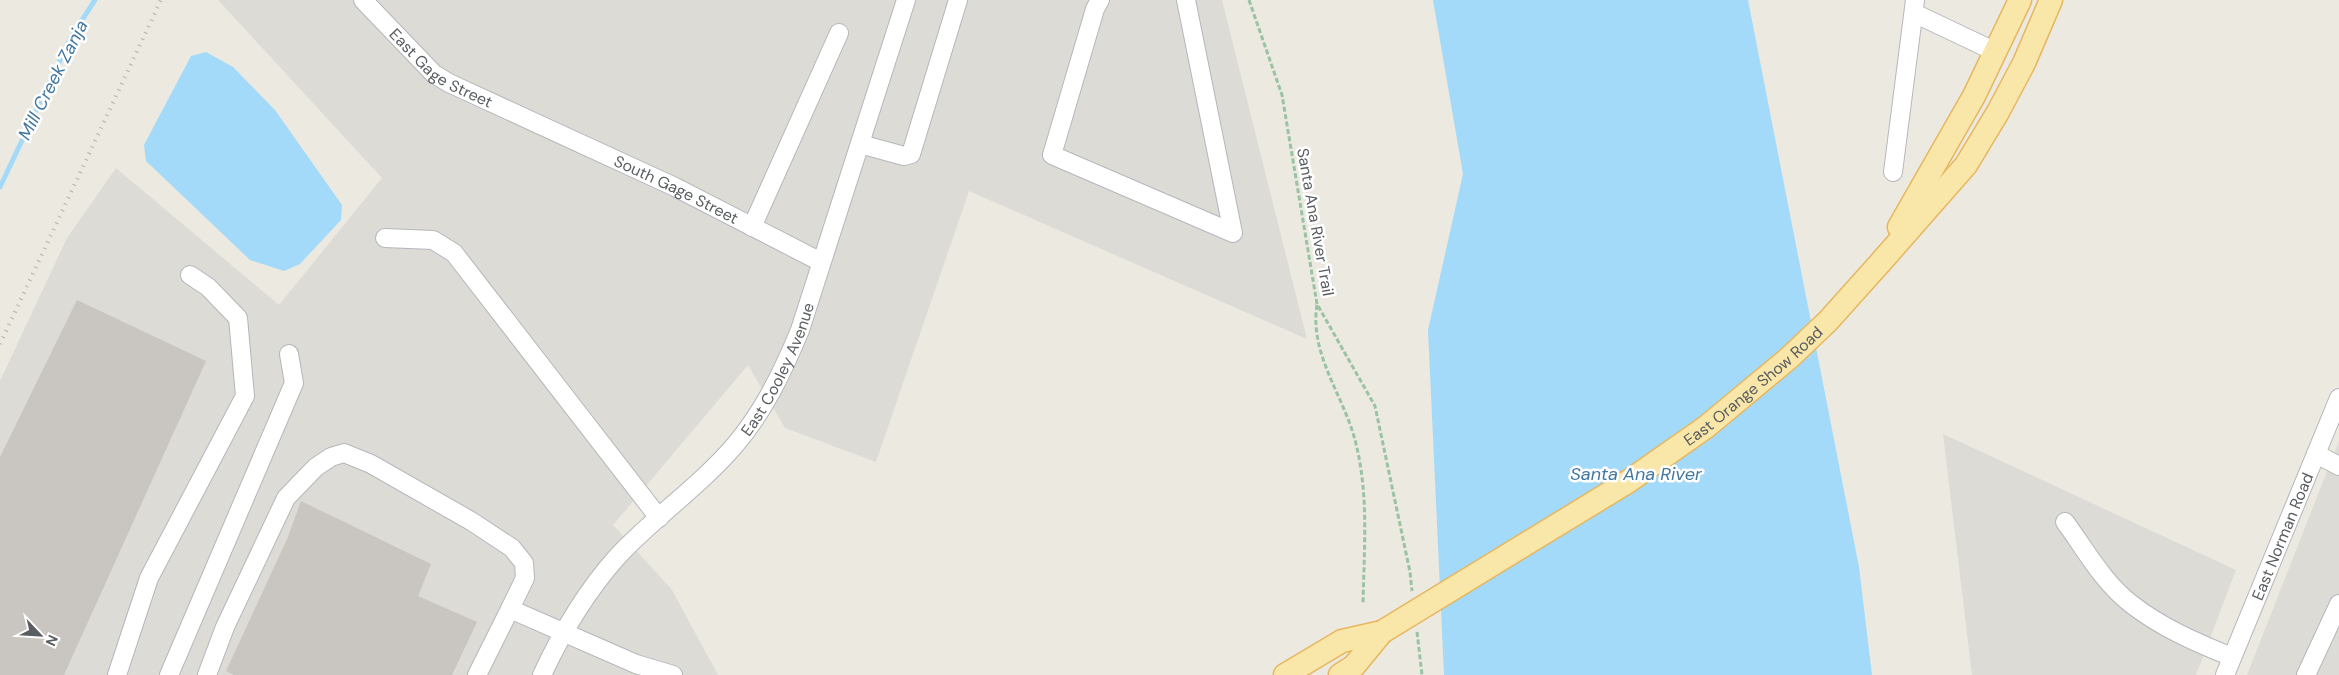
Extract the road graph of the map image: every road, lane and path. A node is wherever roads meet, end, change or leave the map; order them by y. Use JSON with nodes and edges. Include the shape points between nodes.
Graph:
{"nodes":[{"id":1,"x":363,"y":0,"type":"edge"},
{"id":2,"x":906,"y":0,"type":"edge"},
{"id":3,"x":958,"y":0,"type":"edge"},
{"id":4,"x":1100,"y":0,"type":"edge"},
{"id":5,"x":1186,"y":0,"type":"edge"},
{"id":6,"x":1249,"y":0,"type":"edge"},
{"id":7,"x":2020,"y":0,"type":"edge"},
{"id":8,"x":2051,"y":0,"type":"edge"},
{"id":9,"x":1915,"y":6,"type":"edge"},
{"id":10,"x":839,"y":33,"type":"dead end"},
{"id":11,"x":1996,"y":52,"type":"junction"},
{"id":12,"x":530,"y":121,"type":"joint"},
{"id":13,"x":860,"y":144,"type":"junction"},
{"id":14,"x":1893,"y":172,"type":"dead end"},
{"id":15,"x":752,"y":227,"type":"junction"},
{"id":16,"x":386,"y":238,"type":"dead end"},
{"id":17,"x":821,"y":262,"type":"junction"},
{"id":18,"x":1880,"y":263,"type":"junction"},
{"id":19,"x":190,"y":275,"type":"dead end"},
{"id":20,"x":1317,"y":304,"type":"junction"},
{"id":21,"x":289,"y":354,"type":"dead end"},
{"id":22,"x":2339,"y":398,"type":"edge"},
{"id":23,"x":2316,"y":454,"type":"junction"},
{"id":24,"x":2339,"y":466,"type":"edge"},
{"id":25,"x":659,"y":518,"type":"junction"},
{"id":26,"x":2065,"y":522,"type":"dead end"},
{"id":27,"x":1413,"y":600,"type":"dead end"},
{"id":28,"x":1364,"y":604,"type":"dead end"},
{"id":29,"x":2339,"y":604,"type":"edge"},
{"id":30,"x":510,"y":609,"type":"junction"},
{"id":31,"x":1416,"y":628,"type":"dead end"},
{"id":32,"x":564,"y":632,"type":"junction"},
{"id":33,"x":1382,"y":632,"type":"junction"},
{"id":34,"x":2232,"y":657,"type":"junction"},
{"id":35,"x":117,"y":675,"type":"edge"},
{"id":36,"x":168,"y":675,"type":"edge"},
{"id":37,"x":207,"y":675,"type":"edge"},
{"id":38,"x":477,"y":675,"type":"edge"},
{"id":39,"x":542,"y":675,"type":"edge"},
{"id":40,"x":673,"y":675,"type":"edge"},
{"id":41,"x":1285,"y":675,"type":"edge"},
{"id":42,"x":1340,"y":675,"type":"edge"},
{"id":43,"x":1422,"y":675,"type":"edge"},
{"id":44,"x":2225,"y":675,"type":"edge"},
{"id":45,"x":2306,"y":675,"type":"edge"}],
"edges":[{"from":1,"to":12,"type":"street","name":"East Gage Street","via":[[434,74]]},
{"from":2,"to":13,"type":"street","name":"East Cooley Avenue"},
{"from":3,"to":13,"type":"street","via":[[912,154],[904,156]]},
{"from":4,"to":5,"type":"street","via":[[1052,155],[1233,233]]},
{"from":6,"to":20,"type":"path","name":"Santa Ana River Trail","via":[[1282,94]]},
{"from":7,"to":11,"type":"main road","name":"East Orange Show Road"},
{"from":8,"to":18,"type":"main road","name":"East Orange Show Road","via":[[2020,71],[1966,166]]},
{"from":9,"to":11,"type":"street"},
{"from":9,"to":14,"type":"street"},
{"from":10,"to":15,"type":"street"},
{"from":11,"to":18,"type":"main road","name":"East Orange Show Road"},
{"from":12,"to":15,"type":"street","name":"South Gage Street","via":[[675,187]]},
{"from":13,"to":17,"type":"street","name":"East Cooley Avenue"},
{"from":15,"to":17,"type":"street","name":"South Gage Street"},
{"from":16,"to":25,"type":"street","via":[[433,240],[454,253]]},
{"from":17,"to":25,"type":"street","name":"East Cooley Avenue","via":[[784,369],[759,412],[709,473]]},
{"from":18,"to":33,"type":"main road","name":"East Orange Show Road","bridge":true,"via":[[1828,321],[1789,358],[1706,427],[1629,481]]},
{"from":19,"to":35,"type":"street","via":[[208,287],[238,318],[245,396],[149,578]]},
{"from":20,"to":27,"type":"path","name":"Santa Ana River Trail","via":[[1375,406]]},
{"from":20,"to":28,"type":"path","via":[[1314,322],[1318,342],[1356,441],[1363,476]]},
{"from":21,"to":36,"type":"street","via":[[294,383]]},
{"from":22,"to":23,"type":"street","name":"East Norman Road"},
{"from":23,"to":24,"type":"street"},
{"from":23,"to":34,"type":"street","name":"East Norman Road"},
{"from":25,"to":32,"type":"street","name":"East Cooley Avenue","via":[[617,557]]},
{"from":26,"to":34,"type":"street","via":[[2104,576],[2129,603],[2163,625]]},
{"from":29,"to":45,"type":"street"},
{"from":30,"to":32,"type":"street"},
{"from":30,"to":37,"type":"street","via":[[525,578],[524,563],[512,548],[371,464],[344,453],[316,467],[286,498],[229,618]]},
{"from":30,"to":38,"type":"street"},
{"from":31,"to":43,"type":"path"},
{"from":32,"to":39,"type":"street","name":"East Cooley Avenue"},
{"from":32,"to":40,"type":"street","via":[[636,664]]},
{"from":33,"to":41,"type":"main road","via":[[1342,641]]},
{"from":33,"to":42,"type":"main road","via":[[1354,666]]},
{"from":34,"to":44,"type":"street","name":"East Norman Road"}]}
